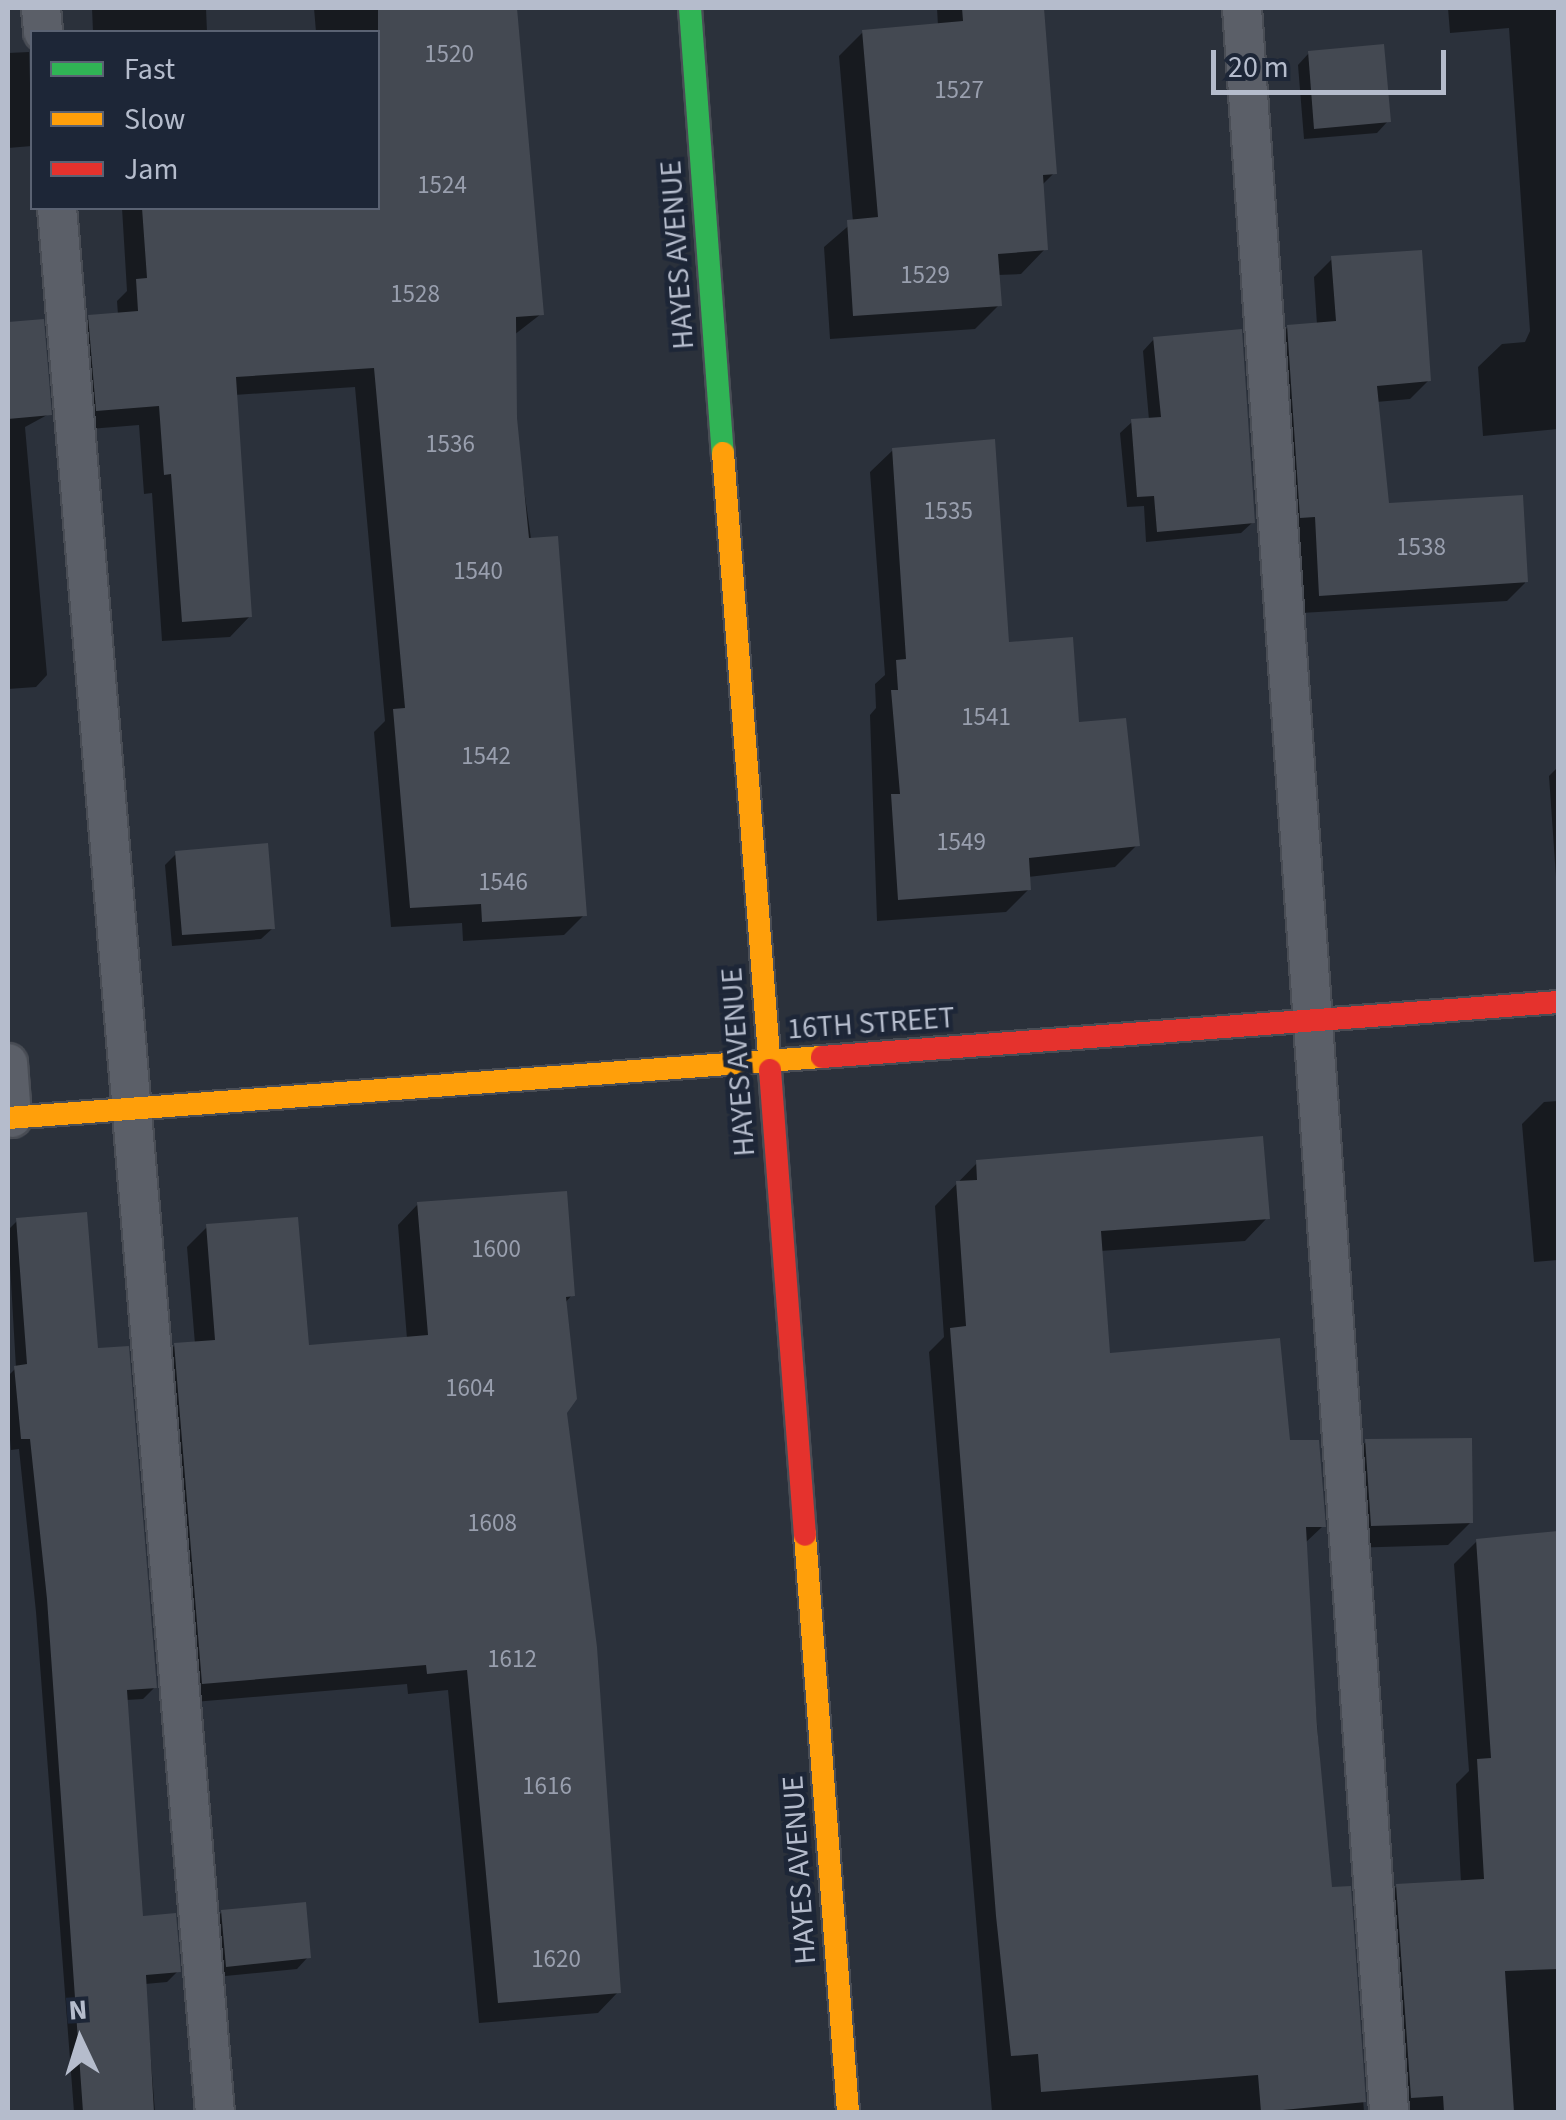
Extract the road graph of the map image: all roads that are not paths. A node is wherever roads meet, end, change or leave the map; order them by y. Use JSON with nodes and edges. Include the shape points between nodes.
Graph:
{"nodes":[{"id":1,"x":690,"y":8,"type":"edge"},
{"id":2,"x":1242,"y":8,"type":"edge"},
{"id":3,"x":57,"y":210,"type":"edge"},
{"id":4,"x":1558,"y":1002,"type":"edge"},
{"id":5,"x":1312,"y":1020,"type":"junction"},
{"id":6,"x":769,"y":1061,"type":"junction"},
{"id":7,"x":8,"y":1063,"type":"edge"},
{"id":8,"x":129,"y":1110,"type":"junction"},
{"id":9,"x":10,"y":1118,"type":"edge"},
{"id":10,"x":215,"y":2112,"type":"edge"},
{"id":11,"x":848,"y":2112,"type":"edge"},
{"id":12,"x":1389,"y":2112,"type":"edge"}],
"edges":[{"from":1,"to":6,"type":"street","name":"HAYES AVENUE"},
{"from":2,"to":5,"type":"lane"},
{"from":3,"to":8,"type":"lane"},
{"from":4,"to":5,"type":"street","name":"16TH STREET"},
{"from":5,"to":6,"type":"street","name":"16TH STREET"},
{"from":5,"to":12,"type":"lane"},
{"from":6,"to":8,"type":"street","name":"16TH STREET"},
{"from":6,"to":11,"type":"street","name":"HAYES AVENUE"},
{"from":7,"to":9,"type":"lane"},
{"from":8,"to":9,"type":"street","name":"16TH STREET"},
{"from":8,"to":10,"type":"lane"}]}
